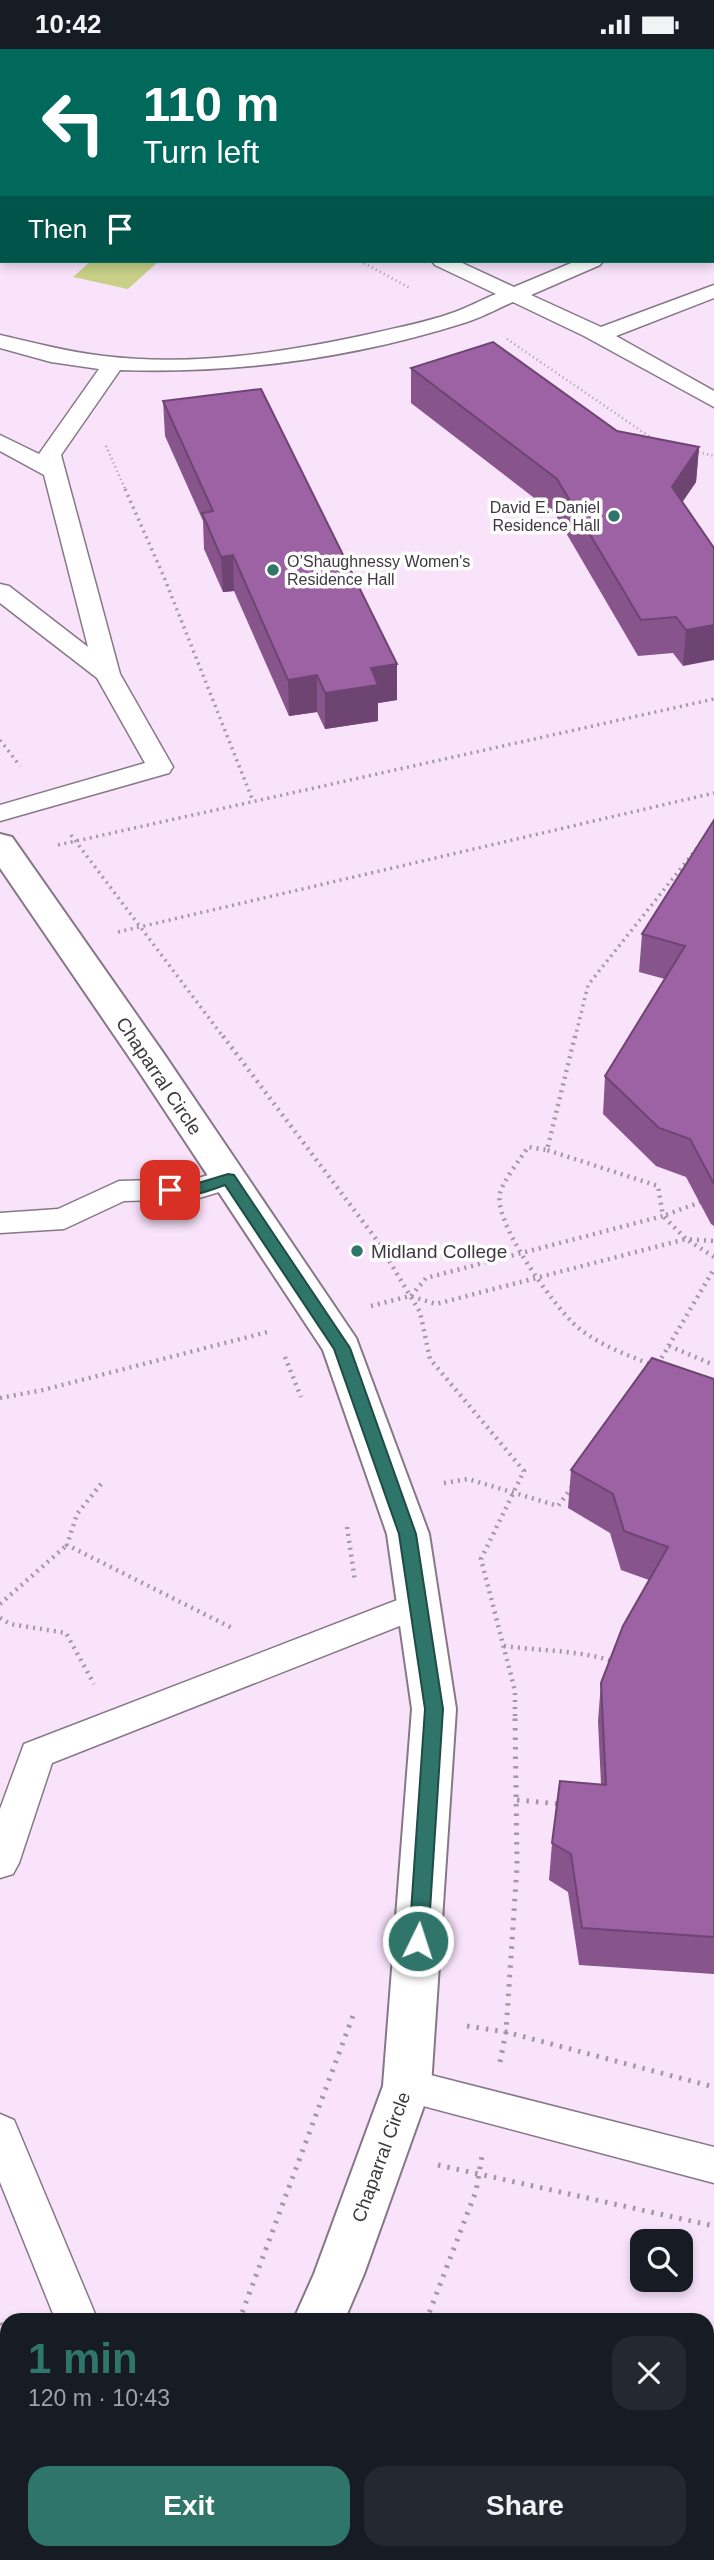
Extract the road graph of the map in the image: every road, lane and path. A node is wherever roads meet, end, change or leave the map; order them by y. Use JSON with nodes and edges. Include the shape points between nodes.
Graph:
{"nodes":[{"id":1,"x":364,"y":263,"type":"edge"},
{"id":2,"x":446,"y":263,"type":"edge"},
{"id":3,"x":588,"y":263,"type":"edge"},
{"id":4,"x":714,"y":291,"type":"edge"},
{"id":5,"x":513,"y":295,"type":"junction"},
{"id":6,"x":691,"y":300,"type":"junction"},
{"id":7,"x":467,"y":314,"type":"junction"},
{"id":8,"x":714,"y":314,"type":"edge"},
{"id":9,"x":599,"y":335,"type":"junction"},
{"id":10,"x":0,"y":341,"type":"edge"},
{"id":11,"x":114,"y":363,"type":"junction"},
{"id":12,"x":714,"y":400,"type":"edge"},
{"id":13,"x":0,"y":442,"type":"edge"},
{"id":14,"x":106,"y":444,"type":"dead end"},
{"id":15,"x":660,"y":444,"type":"edge"},
{"id":16,"x":687,"y":450,"type":"edge"},
{"id":17,"x":714,"y":456,"type":"edge"},
{"id":18,"x":55,"y":472,"type":"junction"},
{"id":19,"x":0,"y":591,"type":"edge"},
{"id":20,"x":107,"y":674,"type":"junction"},
{"id":21,"x":714,"y":699,"type":"edge"},
{"id":22,"x":714,"y":793,"type":"edge"},
{"id":23,"x":253,"y":801,"type":"junction"},
{"id":24,"x":0,"y":813,"type":"edge"},
{"id":25,"x":699,"y":845,"type":"edge"},
{"id":26,"x":5,"y":851,"type":"edge"},
{"id":27,"x":69,"y":945,"type":"junction"},
{"id":28,"x":547,"y":1150,"type":"junction"},
{"id":29,"x":228,"y":1179,"type":"junction"},
{"id":30,"x":714,"y":1197,"type":"edge"},
{"id":31,"x":663,"y":1216,"type":"junction"},
{"id":32,"x":0,"y":1223,"type":"edge"},
{"id":33,"x":714,"y":1241,"type":"edge"},
{"id":34,"x":522,"y":1252,"type":"junction"},
{"id":35,"x":714,"y":1269,"type":"edge"},
{"id":36,"x":410,"y":1296,"type":"dead end"},
{"id":37,"x":268,"y":1318,"type":"dead end"},
{"id":38,"x":279,"y":1342,"type":"dead end"},
{"id":39,"x":669,"y":1346,"type":"junction"},
{"id":40,"x":284,"y":1354,"type":"dead end"},
{"id":41,"x":714,"y":1365,"type":"edge"},
{"id":42,"x":656,"y":1366,"type":"junction"},
{"id":43,"x":666,"y":1374,"type":"edge"},
{"id":44,"x":649,"y":1377,"type":"edge"},
{"id":45,"x":304,"y":1404,"type":"dead end"},
{"id":46,"x":101,"y":1484,"type":"dead end"},
{"id":47,"x":573,"y":1485,"type":"edge"},
{"id":48,"x":393,"y":1492,"type":"junction"},
{"id":49,"x":67,"y":1545,"type":"junction"},
{"id":50,"x":0,"y":1604,"type":"edge"},
{"id":51,"x":418,"y":1605,"type":"junction"},
{"id":52,"x":0,"y":1618,"type":"edge"},
{"id":53,"x":363,"y":1625,"type":"junction"},
{"id":54,"x":240,"y":1632,"type":"dead end"},
{"id":55,"x":504,"y":1646,"type":"dead end"},
{"id":56,"x":622,"y":1664,"type":"edge"},
{"id":57,"x":95,"y":1685,"type":"dead end"},
{"id":58,"x":517,"y":1800,"type":"dead end"},
{"id":59,"x":567,"y":1804,"type":"edge"},
{"id":60,"x":0,"y":1863,"type":"edge"},
{"id":61,"x":355,"y":2011,"type":"dead end"},
{"id":62,"x":413,"y":2018,"type":"junction"},
{"id":63,"x":407,"y":2086,"type":"junction"},
{"id":64,"x":714,"y":2087,"type":"edge"},
{"id":65,"x":0,"y":2132,"type":"edge"},
{"id":66,"x":382,"y":2156,"type":"junction"},
{"id":67,"x":714,"y":2165,"type":"edge"},
{"id":68,"x":714,"y":2226,"type":"edge"},
{"id":69,"x":74,"y":2313,"type":"edge"},
{"id":70,"x":242,"y":2313,"type":"edge"},
{"id":71,"x":321,"y":2313,"type":"edge"}],
"edges":[{"from":1,"to":7,"type":"path"},
{"from":2,"to":5,"type":"lane"},
{"from":3,"to":5,"type":"lane"},
{"from":4,"to":6,"type":"lane"},
{"from":5,"to":7,"type":"lane"},
{"from":5,"to":9,"type":"lane"},
{"from":6,"to":8,"type":"lane"},
{"from":6,"to":9,"type":"lane"},
{"from":7,"to":11,"type":"lane","via":[[329,350],[209,364]]},
{"from":7,"to":15,"type":"path"},
{"from":9,"to":12,"type":"lane"},
{"from":10,"to":11,"type":"lane","via":[[31,353]]},
{"from":11,"to":18,"type":"lane","via":[[50,455]]},
{"from":13,"to":18,"type":"lane"},
{"from":14,"to":23,"type":"path"},
{"from":16,"to":17,"type":"path"},
{"from":18,"to":20,"type":"lane"},
{"from":19,"to":20,"type":"lane"},
{"from":20,"to":24,"type":"lane","via":[[160,768]]},
{"from":21,"to":23,"type":"path"},
{"from":22,"to":27,"type":"path"},
{"from":23,"to":26,"type":"path"},
{"from":25,"to":28,"type":"path","via":[[588,985]]},
{"from":26,"to":27,"type":"street","name":"Chaparral Circle"},
{"from":27,"to":29,"type":"street","name":"Chaparral Circle"},
{"from":28,"to":31,"type":"path","via":[[659,1186]]},
{"from":28,"to":34,"type":"path","via":[[528,1147],[500,1193],[503,1222]]},
{"from":29,"to":32,"type":"lane","via":[[196,1189],[119,1191],[64,1219]]},
{"from":29,"to":48,"type":"street","name":"Chaparral Circle","via":[[342,1348]]},
{"from":30,"to":31,"type":"path"},
{"from":31,"to":33,"type":"path","via":[[686,1239]]},
{"from":31,"to":34,"type":"path"},
{"from":34,"to":36,"type":"path","via":[[426,1278]]},
{"from":34,"to":42,"type":"path","via":[[573,1323],[614,1350]]},
{"from":35,"to":39,"type":"path"},
{"from":37,"to":38,"type":"path"},
{"from":39,"to":41,"type":"path"},
{"from":39,"to":42,"type":"path"},
{"from":40,"to":45,"type":"path"},
{"from":42,"to":43,"type":"path"},
{"from":42,"to":44,"type":"path"},
{"from":46,"to":49,"type":"path","via":[[77,1514]]},
{"from":47,"to":48,"type":"path","via":[[558,1506],[468,1479]]},
{"from":48,"to":51,"type":"street","name":"Chaparral Circle","via":[[408,1534]]},
{"from":48,"to":53,"type":"path","via":[[344,1503]]},
{"from":49,"to":50,"type":"path"},
{"from":49,"to":54,"type":"path"},
{"from":51,"to":53,"type":"lane"},
{"from":51,"to":62,"type":"street","name":"Chaparral Circle","via":[[434,1709]]},
{"from":52,"to":57,"type":"path","via":[[10,1624],[66,1633]]},
{"from":53,"to":60,"type":"lane","via":[[37,1754]]},
{"from":55,"to":56,"type":"path","via":[[589,1653]]},
{"from":58,"to":59,"type":"path"},
{"from":61,"to":70,"type":"path"},
{"from":62,"to":63,"type":"street","name":"Chaparral Circle"},
{"from":62,"to":64,"type":"path","via":[[506,2032]]},
{"from":63,"to":66,"type":"street","name":"Chaparral Circle"},
{"from":63,"to":67,"type":"lane"},
{"from":65,"to":69,"type":"lane"},
{"from":66,"to":68,"type":"path","via":[[479,2172]]},
{"from":66,"to":71,"type":"street","name":"Chaparral Circle"}]}
